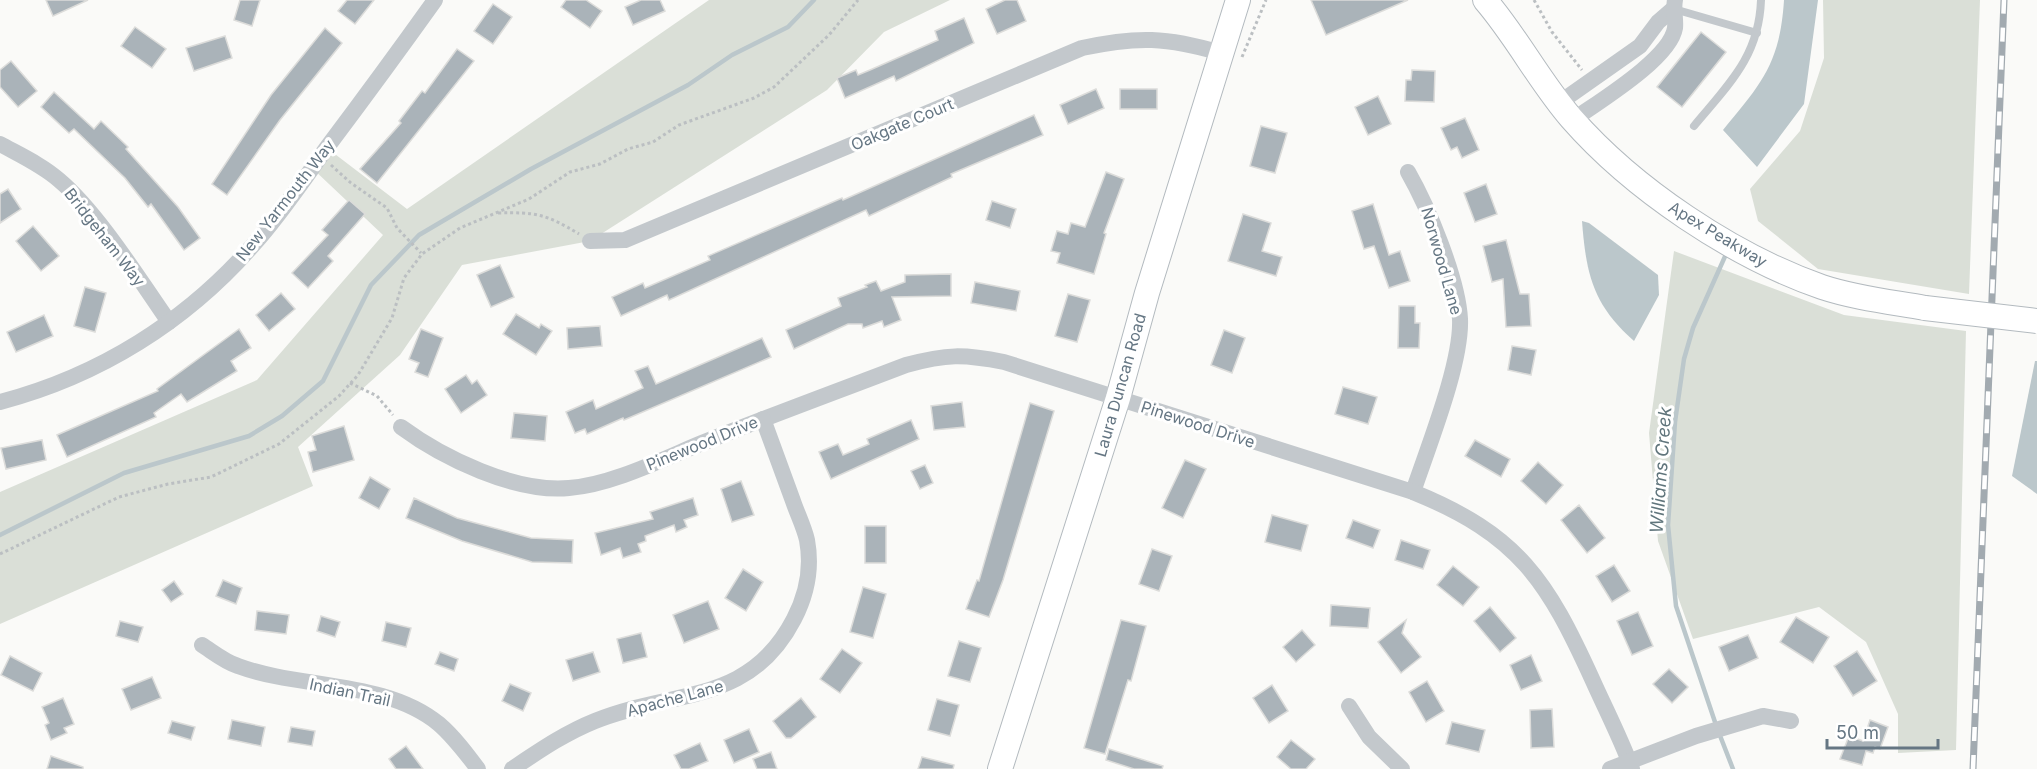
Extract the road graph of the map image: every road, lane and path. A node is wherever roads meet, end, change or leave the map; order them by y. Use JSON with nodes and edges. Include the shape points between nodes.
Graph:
{"nodes":[{"id":1,"x":435,"y":0,"type":"edge"},
{"id":2,"x":858,"y":0,"type":"edge"},
{"id":3,"x":1238,"y":0,"type":"edge"},
{"id":4,"x":1266,"y":0,"type":"edge"},
{"id":5,"x":1485,"y":0,"type":"edge"},
{"id":6,"x":1534,"y":0,"type":"edge"},
{"id":7,"x":1761,"y":0,"type":"edge"},
{"id":8,"x":1674,"y":4,"type":"edge"},
{"id":9,"x":1757,"y":33,"type":"junction"},
{"id":10,"x":1245,"y":48,"type":"dead end"},
{"id":11,"x":1221,"y":53,"type":"junction"},
{"id":12,"x":1583,"y":71,"type":"dead end"},
{"id":13,"x":1566,"y":112,"type":"junction"},
{"id":14,"x":1694,"y":126,"type":"dead end"},
{"id":15,"x":0,"y":144,"type":"edge"},
{"id":16,"x":321,"y":156,"type":"junction"},
{"id":17,"x":1408,"y":172,"type":"dead end"},
{"id":18,"x":496,"y":213,"type":"junction"},
{"id":19,"x":590,"y":241,"type":"joint"},
{"id":20,"x":422,"y":254,"type":"junction"},
{"id":21,"x":2037,"y":321,"type":"edge"},
{"id":22,"x":169,"y":322,"type":"junction"},
{"id":23,"x":350,"y":383,"type":"junction"},
{"id":24,"x":1118,"y":398,"type":"junction"},
{"id":25,"x":0,"y":402,"type":"edge"},
{"id":26,"x":763,"y":419,"type":"junction"},
{"id":27,"x":401,"y":427,"type":"joint"},
{"id":28,"x":1413,"y":492,"type":"junction"},
{"id":29,"x":0,"y":554,"type":"edge"},
{"id":30,"x":202,"y":645,"type":"dead end"},
{"id":31,"x":1349,"y":706,"type":"dead end"},
{"id":32,"x":1791,"y":722,"type":"dead end"},
{"id":33,"x":1630,"y":765,"type":"edge"},
{"id":34,"x":478,"y":769,"type":"edge"},
{"id":35,"x":512,"y":769,"type":"edge"},
{"id":36,"x":1000,"y":769,"type":"edge"},
{"id":37,"x":1402,"y":769,"type":"edge"},
{"id":38,"x":1610,"y":769,"type":"edge"}],
"edges":[{"from":1,"to":16,"type":"street","name":"New Yarmouth Way"},
{"from":2,"to":18,"type":"path","via":[[829,36],[774,87],[679,125],[653,142],[570,172],[529,199]]},
{"from":3,"to":11,"type":"street","name":"Laura Duncan Road"},
{"from":4,"to":10,"type":"path"},
{"from":5,"to":13,"type":"street","name":"Apex Peakway"},
{"from":6,"to":12,"type":"path","via":[[1552,32]]},
{"from":7,"to":9,"type":"lane"},
{"from":8,"to":9,"type":"lane"},
{"from":8,"to":13,"type":"street","via":[[1675,28],[1651,62]]},
{"from":9,"to":14,"type":"lane","via":[[1743,67]]},
{"from":11,"to":19,"type":"street","name":"Oakgate Court","via":[[1171,40],[1134,39],[1082,48],[625,240]]},
{"from":11,"to":24,"type":"street","name":"Laura Duncan Road"},
{"from":13,"to":21,"type":"street","name":"Apex Peakway","bridge":true,"via":[[1648,191],[1762,263],[1842,293],[1925,308]]},
{"from":15,"to":22,"type":"street","name":"Bridgeham Way","via":[[61,181]]},
{"from":16,"to":20,"type":"path","via":[[387,208],[397,228]]},
{"from":16,"to":22,"type":"street","name":"New Yarmouth Way","via":[[255,244],[209,290]]},
{"from":17,"to":28,"type":"street","name":"Norwood Lane","via":[[1425,201],[1460,319],[1456,354]]},
{"from":18,"to":19,"type":"path","via":[[533,212]]},
{"from":18,"to":20,"type":"path","via":[[460,228]]},
{"from":20,"to":23,"type":"path","via":[[404,278],[392,318]]},
{"from":22,"to":25,"type":"street","name":"New Yarmouth Way","via":[[141,343],[75,378]]},
{"from":23,"to":27,"type":"path","via":[[377,396]]},
{"from":23,"to":29,"type":"path","via":[[298,430],[260,455],[211,477],[119,498]]},
{"from":24,"to":26,"type":"street","name":"Pinewood Drive","via":[[1004,362],[942,355]]},
{"from":24,"to":28,"type":"street","name":"Pinewood Drive"},
{"from":24,"to":36,"type":"street","name":"Laura Duncan Road"},
{"from":26,"to":27,"type":"street","name":"Pinewood Drive","via":[[624,474],[569,488],[521,484],[468,466]]},
{"from":26,"to":35,"type":"street","name":"Apache Lane","via":[[806,538],[809,564],[804,600],[788,632],[754,669],[731,683],[595,721],[550,743]]},
{"from":28,"to":33,"type":"street","name":"Pinewood Drive","via":[[1446,505],[1488,530],[1529,568],[1560,610]]},
{"from":30,"to":34,"type":"street","name":"Indian Trail","via":[[237,666],[363,691],[413,707],[438,723]]},
{"from":31,"to":37,"type":"street","via":[[1369,737]]},
{"from":32,"to":33,"type":"street","via":[[1763,716],[1696,736]]},
{"from":33,"to":38,"type":"street"}]}
